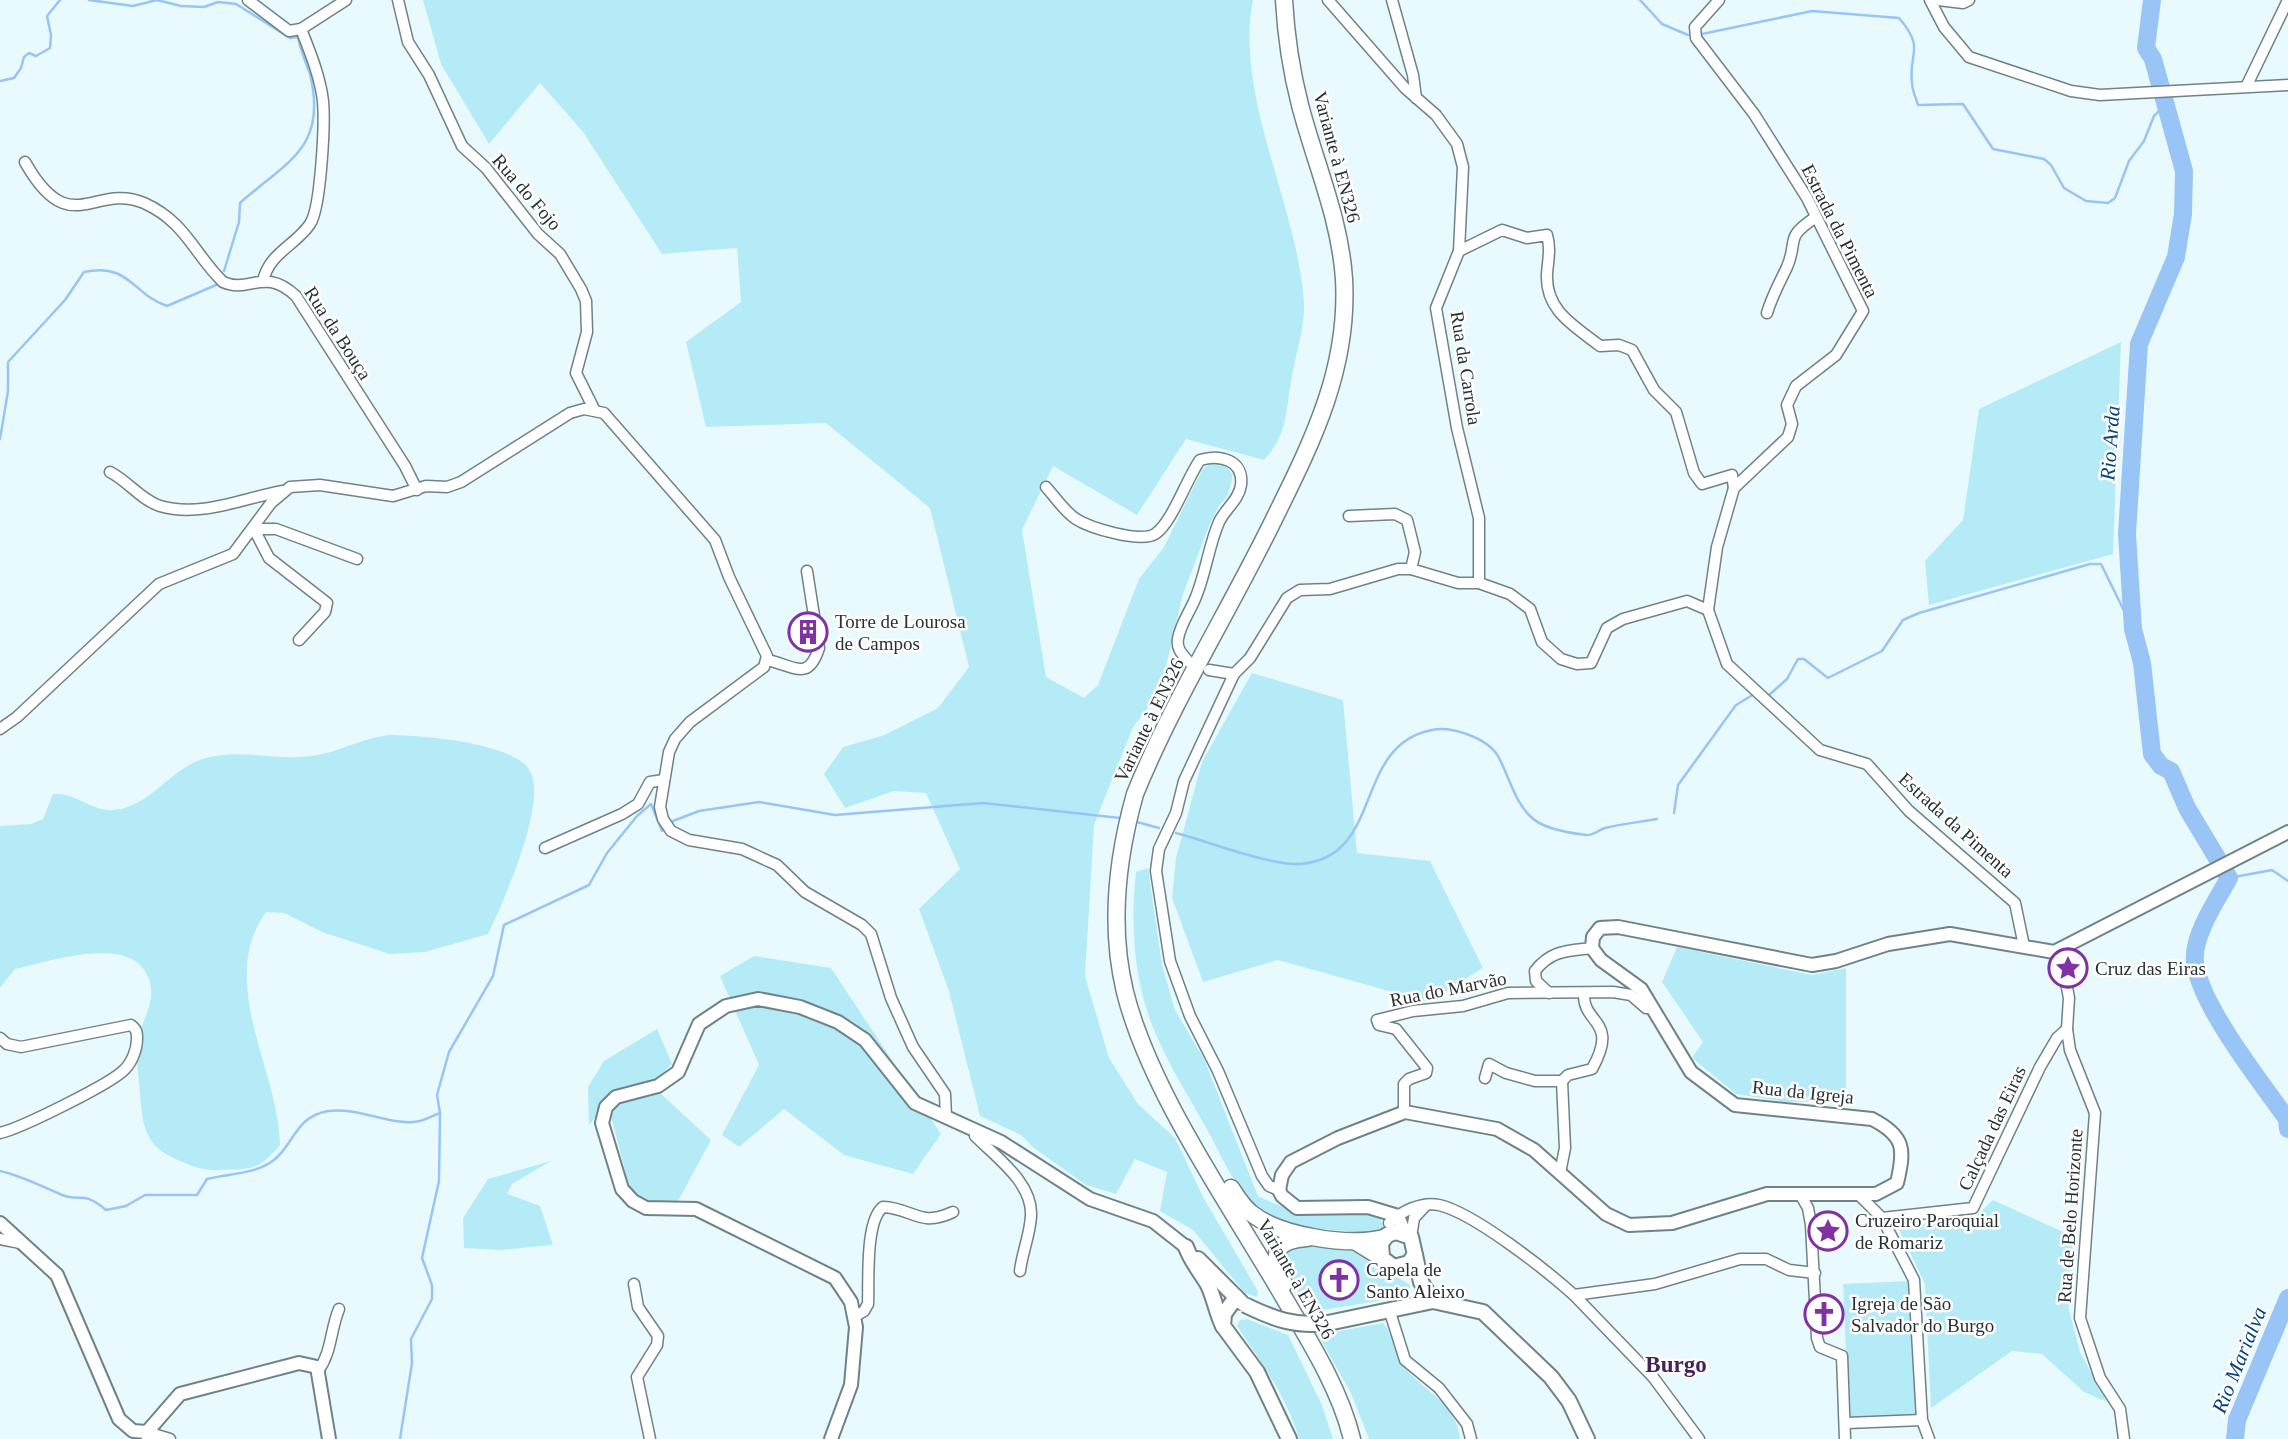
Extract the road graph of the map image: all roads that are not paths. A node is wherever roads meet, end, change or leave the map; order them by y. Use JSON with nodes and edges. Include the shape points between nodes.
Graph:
{"nodes":[{"id":1,"x":248,"y":0,"type":"edge"},
{"id":2,"x":346,"y":0,"type":"edge"},
{"id":3,"x":398,"y":0,"type":"edge"},
{"id":4,"x":1284,"y":0,"type":"edge"},
{"id":5,"x":1328,"y":0,"type":"edge"},
{"id":6,"x":1392,"y":0,"type":"edge"},
{"id":7,"x":1719,"y":0,"type":"edge"},
{"id":8,"x":1930,"y":0,"type":"edge"},
{"id":9,"x":1938,"y":0,"type":"edge"},
{"id":10,"x":1969,"y":0,"type":"edge"},
{"id":11,"x":2288,"y":0,"type":"edge"},
{"id":12,"x":301,"y":29,"type":"junction"},
{"id":13,"x":2247,"y":85,"type":"junction"},
{"id":14,"x":2288,"y":85,"type":"edge"},
{"id":15,"x":1416,"y":98,"type":"junction"},
{"id":16,"x":26,"y":162,"type":"dead end"},
{"id":17,"x":1816,"y":217,"type":"junction"},
{"id":18,"x":1459,"y":251,"type":"junction"},
{"id":19,"x":263,"y":281,"type":"junction"},
{"id":20,"x":1767,"y":313,"type":"dead end"},
{"id":21,"x":594,"y":410,"type":"junction"},
{"id":22,"x":110,"y":472,"type":"dead end"},
{"id":23,"x":1046,"y":487,"type":"dead end"},
{"id":24,"x":1734,"y":488,"type":"junction"},
{"id":25,"x":417,"y":490,"type":"junction"},
{"id":26,"x":284,"y":491,"type":"junction"},
{"id":27,"x":1349,"y":516,"type":"dead end"},
{"id":28,"x":254,"y":529,"type":"junction"},
{"id":29,"x":357,"y":559,"type":"dead end"},
{"id":30,"x":1411,"y":569,"type":"junction"},
{"id":31,"x":807,"y":571,"type":"dead end"},
{"id":32,"x":1479,"y":583,"type":"junction"},
{"id":33,"x":1708,"y":610,"type":"junction"},
{"id":34,"x":299,"y":640,"type":"dead end"},
{"id":35,"x":767,"y":660,"type":"junction"},
{"id":36,"x":1189,"y":662,"type":"dead end"},
{"id":37,"x":1209,"y":670,"type":"dead end"},
{"id":38,"x":1234,"y":674,"type":"junction"},
{"id":39,"x":0,"y":729,"type":"edge"},
{"id":40,"x":664,"y":780,"type":"junction"},
{"id":41,"x":2288,"y":832,"type":"edge"},
{"id":42,"x":545,"y":848,"type":"dead end"},
{"id":43,"x":2024,"y":946,"type":"junction"},
{"id":44,"x":1592,"y":948,"type":"junction"},
{"id":45,"x":2054,"y":952,"type":"junction"},
{"id":46,"x":1549,"y":993,"type":"junction"},
{"id":47,"x":1584,"y":993,"type":"junction"},
{"id":48,"x":1653,"y":1008,"type":"junction"},
{"id":49,"x":2067,"y":1029,"type":"junction"},
{"id":50,"x":0,"y":1038,"type":"edge"},
{"id":51,"x":1485,"y":1078,"type":"dead end"},
{"id":52,"x":1562,"y":1082,"type":"junction"},
{"id":53,"x":1404,"y":1112,"type":"junction"},
{"id":54,"x":946,"y":1117,"type":"junction"},
{"id":55,"x":975,"y":1130,"type":"junction"},
{"id":56,"x":0,"y":1133,"type":"edge"},
{"id":57,"x":1195,"y":1146,"type":"junction"},
{"id":58,"x":1560,"y":1173,"type":"junction"},
{"id":59,"x":1279,"y":1190,"type":"junction"},
{"id":60,"x":1800,"y":1194,"type":"junction"},
{"id":61,"x":1858,"y":1194,"type":"junction"},
{"id":62,"x":1426,"y":1205,"type":"junction"},
{"id":63,"x":953,"y":1212,"type":"dead end"},
{"id":64,"x":1882,"y":1218,"type":"junction"},
{"id":65,"x":0,"y":1223,"type":"edge"},
{"id":66,"x":1396,"y":1230,"type":"junction"},
{"id":67,"x":1322,"y":1237,"type":"junction"},
{"id":68,"x":0,"y":1239,"type":"edge"},
{"id":69,"x":1356,"y":1242,"type":"junction"},
{"id":70,"x":24,"y":1243,"type":"junction"},
{"id":71,"x":1186,"y":1247,"type":"junction"},
{"id":72,"x":1415,"y":1254,"type":"junction"},
{"id":73,"x":1382,"y":1258,"type":"junction"},
{"id":74,"x":1399,"y":1267,"type":"junction"},
{"id":75,"x":1020,"y":1271,"type":"dead end"},
{"id":76,"x":1815,"y":1273,"type":"junction"},
{"id":77,"x":1420,"y":1282,"type":"junction"},
{"id":78,"x":634,"y":1284,"type":"dead end"},
{"id":79,"x":1574,"y":1295,"type":"junction"},
{"id":80,"x":1240,"y":1301,"type":"junction"},
{"id":81,"x":1433,"y":1301,"type":"junction"},
{"id":82,"x":339,"y":1309,"type":"dead end"},
{"id":83,"x":1389,"y":1310,"type":"junction"},
{"id":84,"x":1293,"y":1313,"type":"junction"},
{"id":85,"x":854,"y":1317,"type":"junction"},
{"id":86,"x":1223,"y":1326,"type":"junction"},
{"id":87,"x":318,"y":1371,"type":"junction"},
{"id":88,"x":1922,"y":1420,"type":"junction"},
{"id":89,"x":1847,"y":1423,"type":"junction"},
{"id":90,"x":147,"y":1436,"type":"edge"},
{"id":91,"x":1472,"y":1438,"type":"edge"},
{"id":92,"x":170,"y":1439,"type":"edge"},
{"id":93,"x":329,"y":1439,"type":"edge"},
{"id":94,"x":650,"y":1439,"type":"edge"},
{"id":95,"x":831,"y":1439,"type":"edge"},
{"id":96,"x":1289,"y":1439,"type":"edge"},
{"id":97,"x":1352,"y":1439,"type":"edge"},
{"id":98,"x":1587,"y":1439,"type":"edge"},
{"id":99,"x":1699,"y":1439,"type":"edge"},
{"id":100,"x":1845,"y":1439,"type":"edge"},
{"id":101,"x":1929,"y":1439,"type":"edge"},
{"id":102,"x":2124,"y":1439,"type":"edge"}],
"edges":[{"from":1,"to":12,"type":"street","via":[[289,31]]},
{"from":2,"to":12,"type":"street"},
{"from":3,"to":21,"type":"street","name":"Rua do Fojo","via":[[408,42],[462,146],[560,254],[581,289],[587,332],[576,373]]},
{"from":4,"to":57,"type":"main road","name":"Variante à EN326","via":[[1287,46],[1333,214],[1343,277],[1339,366],[1314,439],[1146,767],[1129,817],[1117,893],[1116,936],[1125,992],[1156,1075]]},
{"from":5,"to":15,"type":"street","name":"Rua da Carrola"},
{"from":6,"to":15,"type":"street"},
{"from":7,"to":17,"type":"street","name":"Estrada da Pimenta","via":[[1695,27],[1696,38],[1754,114]]},
{"from":8,"to":13,"type":"street","via":[[1944,27],[1969,57],[2086,94]]},
{"from":9,"to":10,"type":"street"},
{"from":11,"to":13,"type":"street"},
{"from":12,"to":19,"type":"street","via":[[323,101],[317,208],[308,227],[265,269]]},
{"from":13,"to":14,"type":"street"},
{"from":15,"to":18,"type":"street","name":"Rua da Carrola","via":[[1436,115],[1457,144],[1464,167]]},
{"from":16,"to":19,"type":"street","name":"Rua da Bouça","via":[[46,188],[70,206],[122,197],[145,204],[191,239],[223,282]]},
{"from":17,"to":20,"type":"street","via":[[1791,240],[1788,263]]},
{"from":17,"to":24,"type":"street","name":"Estrada da Pimenta","via":[[1863,311],[1836,355],[1796,386],[1787,405],[1792,424],[1788,438]]},
{"from":18,"to":24,"type":"street","via":[[1502,230],[1527,238],[1547,235],[1546,277],[1563,320],[1600,346],[1632,350],[1654,390],[1676,412],[1693,473],[1702,484],[1732,475]]},
{"from":18,"to":32,"type":"street","name":"Rua da Carrola","via":[[1436,309],[1479,518]]},
{"from":19,"to":25,"type":"street","name":"Rua da Bouça","via":[[277,282],[296,296]]},
{"from":21,"to":25,"type":"street","via":[[570,414],[461,482]]},
{"from":21,"to":35,"type":"street","via":[[604,413],[715,540]]},
{"from":22,"to":26,"type":"street","via":[[154,503],[177,508],[222,507]]},
{"from":23,"to":36,"type":"street","via":[[1074,518],[1142,538],[1155,534],[1164,523],[1200,460],[1223,457],[1234,463],[1241,487],[1216,528],[1197,595],[1177,642]]},
{"from":24,"to":33,"type":"street","name":"Estrada da Pimenta","via":[[1717,547]]},
{"from":25,"to":26,"type":"street","via":[[382,495],[306,484]]},
{"from":26,"to":28,"type":"street"},
{"from":27,"to":30,"type":"street","via":[[1395,514],[1407,520],[1415,552]]},
{"from":28,"to":29,"type":"street","via":[[276,529]]},
{"from":28,"to":34,"type":"street","via":[[269,558],[327,603],[325,612]]},
{"from":28,"to":39,"type":"street","via":[[233,554],[159,584]]},
{"from":30,"to":32,"type":"street","via":[[1458,583]]},
{"from":30,"to":38,"type":"street","via":[[1330,589],[1300,590],[1287,598],[1250,658]]},
{"from":31,"to":35,"type":"street","via":[[817,656],[804,670]]},
{"from":32,"to":33,"type":"street","via":[[1510,594],[1530,609],[1542,642],[1561,659],[1577,664],[1591,663],[1607,628],[1623,619],[1687,601]]},
{"from":33,"to":43,"type":"street","name":"Estrada da Pimenta","via":[[1727,664],[1820,750],[1867,764],[1909,811],[2015,903]]},
{"from":35,"to":40,"type":"street","via":[[675,739]]},
{"from":37,"to":38,"type":"street"},
{"from":38,"to":59,"type":"street","via":[[1184,780],[1176,813],[1159,849],[1156,871],[1170,961],[1190,1016],[1262,1177]]},
{"from":40,"to":42,"type":"street","via":[[650,782],[638,804],[622,814]]},
{"from":40,"to":54,"type":"street","via":[[660,807],[671,831],[688,840],[742,849],[777,865],[805,892],[871,934],[913,1048],[945,1094]]},
{"from":41,"to":45,"type":"street"},
{"from":43,"to":44,"type":"street","via":[[1950,934],[1888,944],[1812,965],[1618,927],[1600,928]]},
{"from":43,"to":45,"type":"street"},
{"from":44,"to":46,"type":"street","via":[[1552,954],[1541,963],[1535,981]]},
{"from":44,"to":48,"type":"street","name":"Rua da Igreja","via":[[1641,989]]},
{"from":45,"to":49,"type":"street","name":"Rua de Belo Horizonte","via":[[2069,998]]},
{"from":46,"to":47,"type":"street","name":"Rua do Marvão"},
{"from":46,"to":53,"type":"street","name":"Rua do Marvão","via":[[1508,993],[1463,1006],[1377,1020],[1379,1025],[1396,1029],[1427,1068],[1426,1073],[1404,1084]]},
{"from":47,"to":48,"type":"street","name":"Rua do Marvão","via":[[1631,995],[1646,1008]]},
{"from":47,"to":52,"type":"street","via":[[1584,1002],[1602,1030],[1602,1045],[1592,1069],[1568,1075]]},
{"from":48,"to":61,"type":"street","name":"Rua da Igreja","via":[[1691,1073],[1735,1105],[1872,1119],[1888,1127],[1901,1142],[1897,1183],[1876,1194]]},
{"from":49,"to":64,"type":"street","name":"Calçada das Eiras","via":[[2040,1067],[1973,1208]]},
{"from":49,"to":102,"type":"street","name":"Rua de Belo Horizonte","via":[[2070,1050],[2095,1113],[2080,1318],[2101,1378],[2119,1409]]},
{"from":50,"to":56,"type":"street","via":[[20,1047],[131,1025],[137,1032],[137,1044],[125,1070],[18,1128]]},
{"from":51,"to":52,"type":"street","via":[[1489,1064],[1535,1081]]},
{"from":52,"to":58,"type":"street","via":[[1565,1148]]},
{"from":53,"to":58,"type":"street","name":"Rua da Igreja","via":[[1497,1129],[1534,1150]]},
{"from":53,"to":59,"type":"street","via":[[1291,1162]]},
{"from":54,"to":55,"type":"street"},
{"from":54,"to":85,"type":"street","via":[[915,1103],[865,1040],[838,1022],[800,1007],[758,999],[726,1006],[699,1024],[678,1072],[658,1086],[616,1097],[606,1107],[602,1123],[622,1189],[633,1201],[646,1208],[696,1209],[835,1278],[851,1302]]},
{"from":55,"to":71,"type":"street","via":[[1090,1199],[1153,1221]]},
{"from":55,"to":75,"type":"street","via":[[975,1136],[1024,1189],[1030,1203]]},
{"from":57,"to":67,"type":"main road","via":[[1252,1214],[1281,1229]]},
{"from":57,"to":84,"type":"main road","name":"Variante à EN326"},
{"from":58,"to":60,"type":"street","name":"Rua da Igreja","via":[[1606,1214],[1629,1225],[1672,1223],[1767,1194]]},
{"from":59,"to":66,"type":"street","via":[[1297,1208],[1377,1208]]},
{"from":60,"to":61,"type":"street","name":"Rua da Igreja"},
{"from":60,"to":76,"type":"street","via":[[1810,1216]]},
{"from":61,"to":64,"type":"street"},
{"from":62,"to":66,"type":"street"},
{"from":62,"to":66,"type":"street"},
{"from":62,"to":79,"type":"street","via":[[1438,1205],[1480,1227]]},
{"from":63,"to":85,"type":"street","via":[[937,1220],[892,1207],[877,1212],[872,1225],[868,1304]]},
{"from":64,"to":88,"type":"street","via":[[1914,1280]]},
{"from":65,"to":70,"type":"street"},
{"from":66,"to":69,"type":"main road"},
{"from":66,"to":72,"type":"main road"},
{"from":66,"to":73,"type":"main road","via":[[1380,1248]]},
{"from":67,"to":69,"type":"main road"},
{"from":67,"to":84,"type":"main road","via":[[1286,1242],[1277,1252],[1277,1267]]},
{"from":68,"to":70,"type":"street"},
{"from":69,"to":73,"type":"main road"},
{"from":70,"to":90,"type":"street","via":[[57,1275],[119,1419]]},
{"from":71,"to":80,"type":"main road"},
{"from":71,"to":86,"type":"main road","via":[[1208,1284]]},
{"from":72,"to":74,"type":"main road"},
{"from":72,"to":77,"type":"main road"},
{"from":73,"to":74,"type":"main road"},
{"from":74,"to":77,"type":"main road"},
{"from":76,"to":79,"type":"street","via":[[1789,1270],[1766,1259],[1740,1259],[1655,1284]]},
{"from":76,"to":89,"type":"street","via":[[1817,1338],[1820,1347],[1842,1356]]},
{"from":77,"to":81,"type":"main road"},
{"from":78,"to":94,"type":"street","via":[[638,1307],[658,1336],[638,1377]]},
{"from":79,"to":99,"type":"street","via":[[1645,1368]]},
{"from":80,"to":83,"type":"main road","bridge":true,"via":[[1276,1321],[1295,1325]]},
{"from":80,"to":86,"type":"main road","via":[[1224,1314]]},
{"from":81,"to":83,"type":"main road"},
{"from":81,"to":98,"type":"main road","via":[[1470,1307],[1494,1320],[1569,1401]]},
{"from":82,"to":87,"type":"street","via":[[332,1324],[330,1349]]},
{"from":83,"to":91,"type":"street","via":[[1405,1360],[1439,1388],[1467,1424]]},
{"from":84,"to":97,"type":"main road","name":"Variante à EN326","via":[[1330,1381]]},
{"from":85,"to":95,"type":"street","via":[[850,1385]]},
{"from":86,"to":96,"type":"main road","via":[[1258,1372]]},
{"from":87,"to":90,"type":"street","via":[[299,1363],[180,1394]]},
{"from":87,"to":93,"type":"street"},
{"from":88,"to":89,"type":"street"},
{"from":88,"to":101,"type":"street"},
{"from":89,"to":100,"type":"street"},
{"from":90,"to":92,"type":"street"}]}
